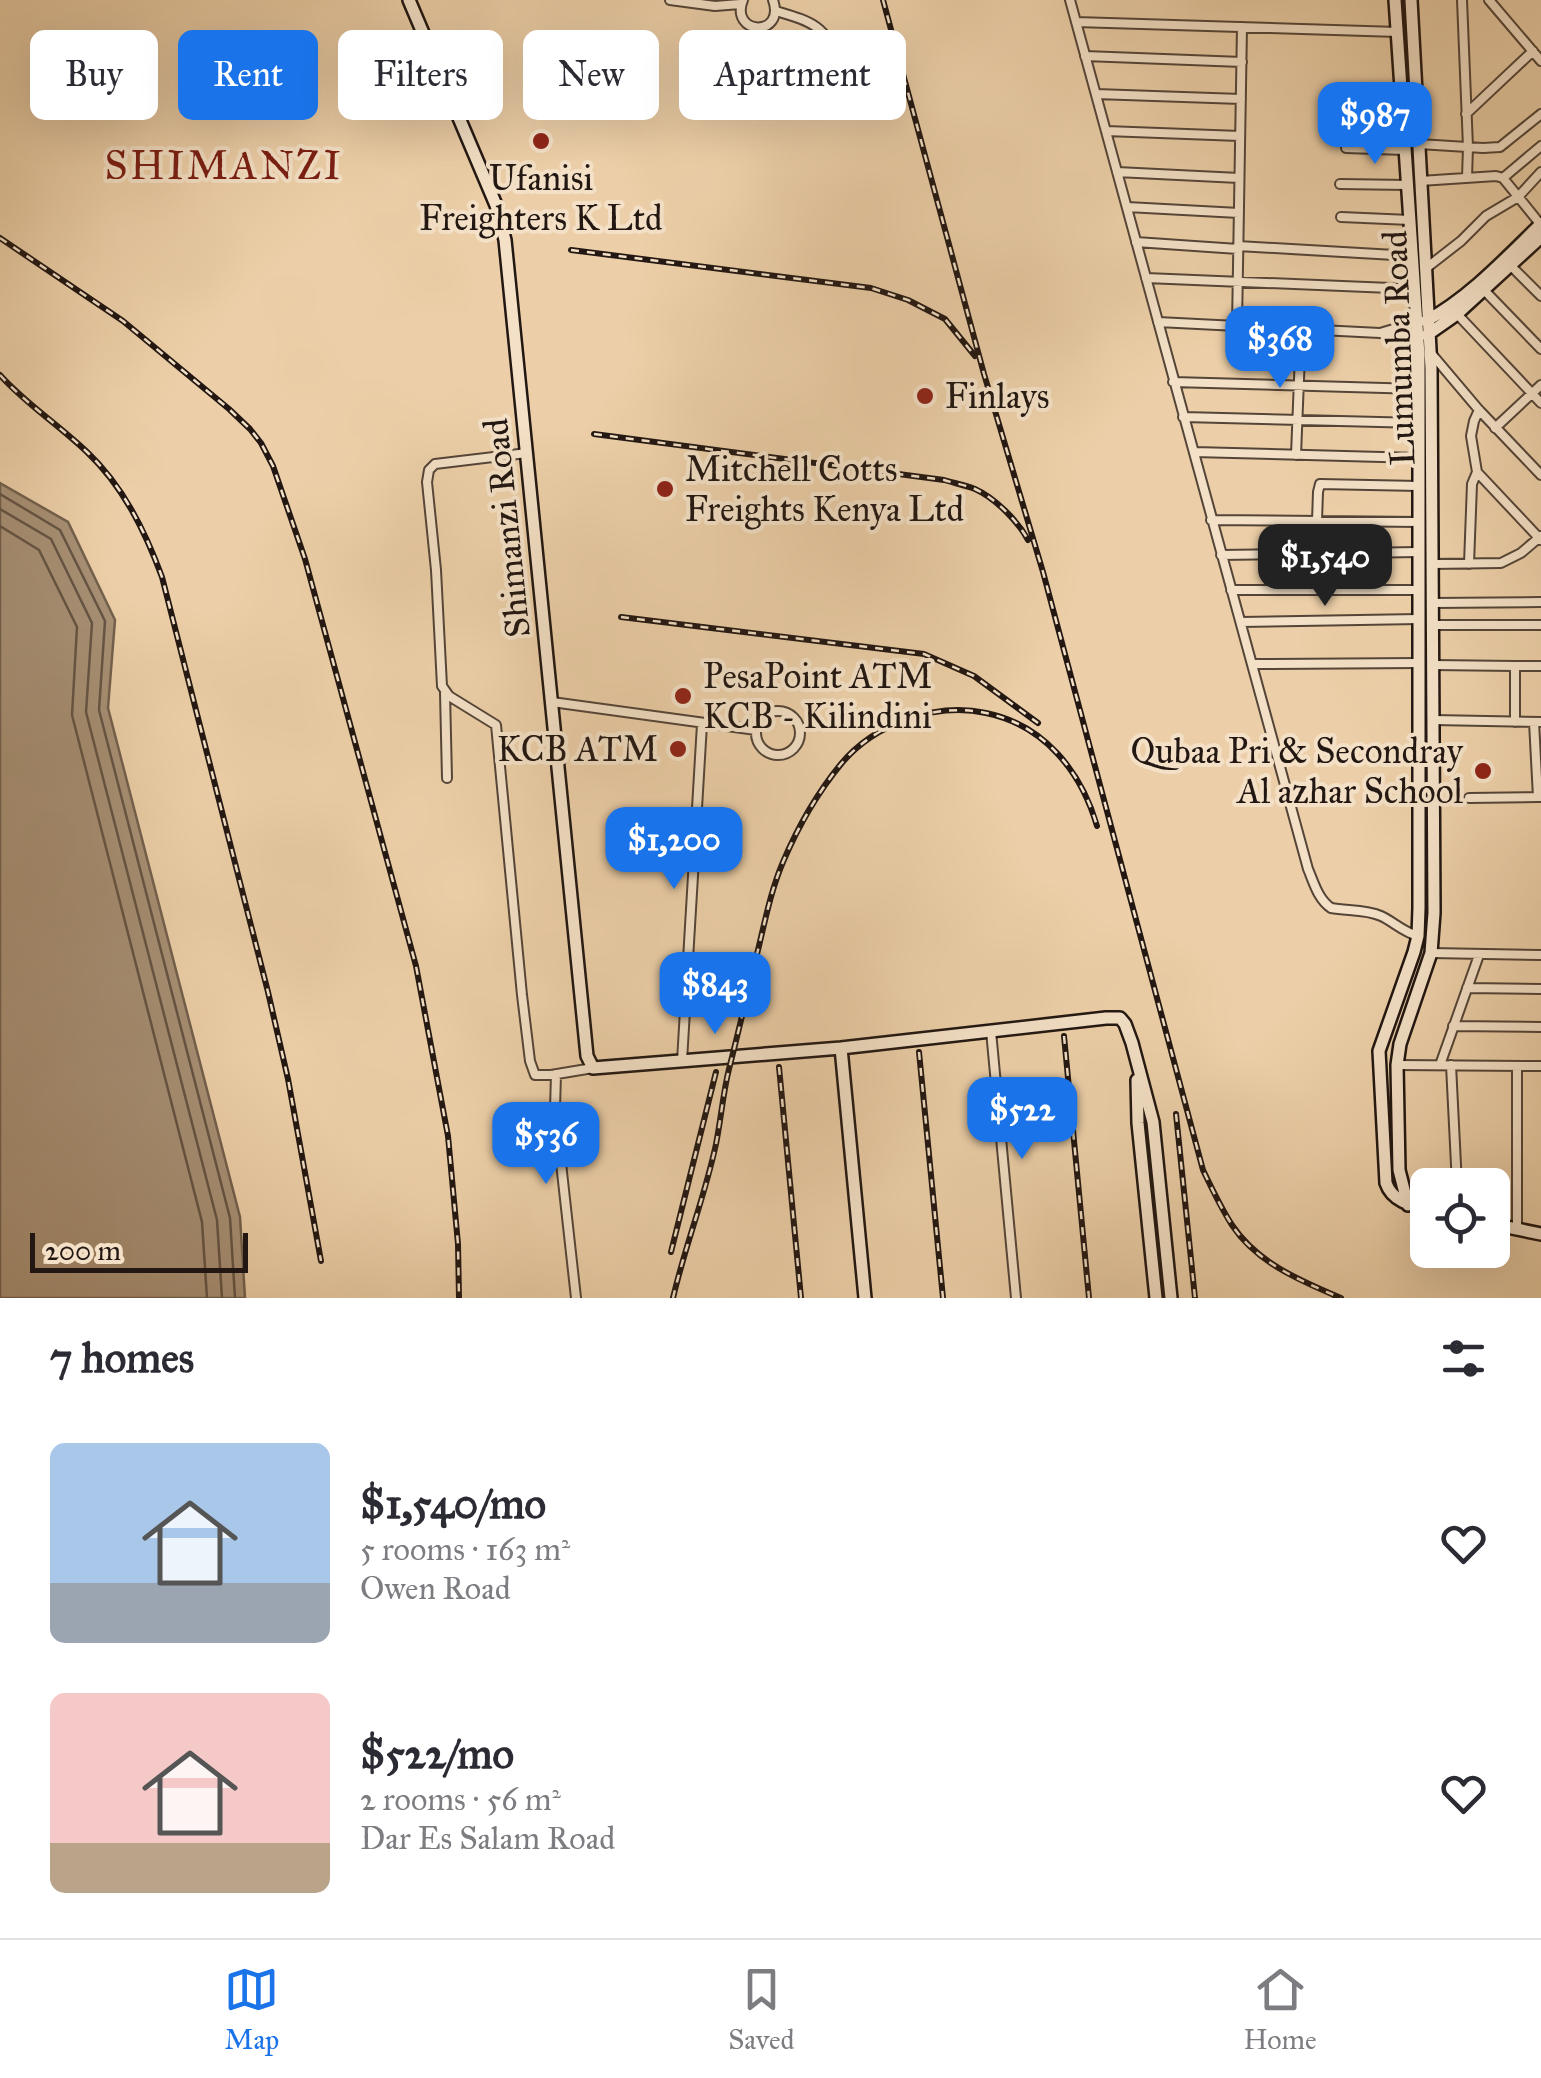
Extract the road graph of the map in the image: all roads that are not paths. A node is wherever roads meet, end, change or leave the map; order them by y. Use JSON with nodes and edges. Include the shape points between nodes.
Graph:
{"nodes":[{"id":1,"x":409,"y":0,"type":"edge"},
{"id":2,"x":670,"y":0,"type":"edge"},
{"id":3,"x":773,"y":0,"type":"edge"},
{"id":4,"x":1070,"y":0,"type":"edge"},
{"id":5,"x":1396,"y":0,"type":"edge"},
{"id":6,"x":1410,"y":0,"type":"edge"},
{"id":7,"x":1462,"y":0,"type":"edge"},
{"id":8,"x":1490,"y":0,"type":"edge"},
{"id":9,"x":742,"y":2,"type":"edge"},
{"id":10,"x":776,"y":10,"type":"junction"},
{"id":11,"x":1076,"y":22,"type":"junction"},
{"id":12,"x":1242,"y":27,"type":"junction"},
{"id":13,"x":822,"y":30,"type":"edge"},
{"id":14,"x":1398,"y":32,"type":"junction"},
{"id":15,"x":1533,"y":51,"type":"junction"},
{"id":16,"x":1085,"y":56,"type":"junction"},
{"id":17,"x":1541,"y":61,"type":"edge"},
{"id":18,"x":1242,"y":62,"type":"junction"},
{"id":19,"x":1096,"y":94,"type":"junction"},
{"id":20,"x":1241,"y":99,"type":"junction"},
{"id":21,"x":1466,"y":114,"type":"junction"},
{"id":22,"x":1541,"y":114,"type":"edge"},
{"id":23,"x":1106,"y":131,"type":"junction"},
{"id":24,"x":1240,"y":136,"type":"junction"},
{"id":25,"x":1418,"y":144,"type":"junction"},
{"id":26,"x":1541,"y":146,"type":"edge"},
{"id":27,"x":1468,"y":147,"type":"junction"},
{"id":28,"x":1346,"y":148,"type":"dead end"},
{"id":29,"x":1406,"y":150,"type":"junction"},
{"id":30,"x":1117,"y":172,"type":"junction"},
{"id":31,"x":1541,"y":172,"type":"edge"},
{"id":32,"x":1240,"y":178,"type":"junction"},
{"id":33,"x":1466,"y":178,"type":"junction"},
{"id":34,"x":1503,"y":178,"type":"junction"},
{"id":35,"x":1414,"y":183,"type":"junction"},
{"id":36,"x":1340,"y":184,"type":"dead end"},
{"id":37,"x":1518,"y":197,"type":"junction"},
{"id":38,"x":1127,"y":208,"type":"junction"},
{"id":39,"x":1239,"y":214,"type":"junction"},
{"id":40,"x":1341,"y":217,"type":"dead end"},
{"id":41,"x":1410,"y":220,"type":"junction"},
{"id":42,"x":1541,"y":224,"type":"edge"},
{"id":43,"x":1541,"y":237,"type":"edge"},
{"id":44,"x":1136,"y":242,"type":"junction"},
{"id":45,"x":1238,"y":247,"type":"junction"},
{"id":46,"x":1412,"y":256,"type":"junction"},
{"id":47,"x":1510,"y":265,"type":"junction"},
{"id":48,"x":1425,"y":270,"type":"junction"},
{"id":49,"x":1146,"y":278,"type":"junction"},
{"id":50,"x":1238,"y":283,"type":"junction"},
{"id":51,"x":1415,"y":289,"type":"junction"},
{"id":52,"x":1482,"y":289,"type":"junction"},
{"id":53,"x":1541,"y":296,"type":"edge"},
{"id":54,"x":1457,"y":314,"type":"junction"},
{"id":55,"x":1422,"y":321,"type":"junction"},
{"id":56,"x":1158,"y":322,"type":"junction"},
{"id":57,"x":1237,"y":326,"type":"junction"},
{"id":58,"x":1301,"y":329,"type":"junction"},
{"id":59,"x":1380,"y":333,"type":"junction"},
{"id":60,"x":1423,"y":336,"type":"junction"},
{"id":61,"x":1541,"y":349,"type":"edge"},
{"id":62,"x":1430,"y":351,"type":"junction"},
{"id":63,"x":1173,"y":382,"type":"junction"},
{"id":64,"x":1298,"y":385,"type":"junction"},
{"id":65,"x":1541,"y":386,"type":"edge"},
{"id":66,"x":1418,"y":389,"type":"junction"},
{"id":67,"x":1532,"y":393,"type":"junction"},
{"id":68,"x":1541,"y":403,"type":"edge"},
{"id":69,"x":1479,"y":410,"type":"junction"},
{"id":70,"x":1183,"y":417,"type":"junction"},
{"id":71,"x":1297,"y":421,"type":"junction"},
{"id":72,"x":1419,"y":423,"type":"junction"},
{"id":73,"x":1496,"y":428,"type":"junction"},
{"id":74,"x":1194,"y":452,"type":"junction"},
{"id":75,"x":528,"y":453,"type":"junction"},
{"id":76,"x":1296,"y":455,"type":"junction"},
{"id":77,"x":1419,"y":458,"type":"junction"},
{"id":78,"x":1477,"y":472,"type":"junction"},
{"id":79,"x":1541,"y":475,"type":"edge"},
{"id":80,"x":1418,"y":486,"type":"junction"},
{"id":81,"x":1211,"y":520,"type":"junction"},
{"id":82,"x":1317,"y":521,"type":"junction"},
{"id":83,"x":1420,"y":522,"type":"junction"},
{"id":84,"x":1540,"y":538,"type":"edge"},
{"id":85,"x":1419,"y":552,"type":"junction"},
{"id":86,"x":1221,"y":555,"type":"junction"},
{"id":87,"x":1432,"y":564,"type":"junction"},
{"id":88,"x":1469,"y":564,"type":"junction"},
{"id":89,"x":1232,"y":590,"type":"junction"},
{"id":90,"x":1419,"y":590,"type":"junction"},
{"id":91,"x":1541,"y":602,"type":"edge"},
{"id":92,"x":1432,"y":603,"type":"junction"},
{"id":93,"x":1419,"y":619,"type":"junction"},
{"id":94,"x":1240,"y":622,"type":"junction"},
{"id":95,"x":1541,"y":625,"type":"edge"},
{"id":96,"x":1432,"y":626,"type":"junction"},
{"id":97,"x":1419,"y":663,"type":"junction"},
{"id":98,"x":1252,"y":664,"type":"junction"},
{"id":99,"x":1432,"y":665,"type":"junction"},
{"id":100,"x":1515,"y":666,"type":"junction"},
{"id":101,"x":1541,"y":666,"type":"edge"},
{"id":102,"x":445,"y":694,"type":"junction"},
{"id":103,"x":1419,"y":701,"type":"junction"},
{"id":104,"x":1433,"y":701,"type":"junction"},
{"id":105,"x":552,"y":702,"type":"junction"},
{"id":106,"x":1433,"y":720,"type":"junction"},
{"id":107,"x":1515,"y":722,"type":"junction"},
{"id":108,"x":1538,"y":722,"type":"edge"},
{"id":109,"x":702,"y":724,"type":"junction"},
{"id":110,"x":756,"y":730,"type":"junction"},
{"id":111,"x":447,"y":778,"type":"dead end"},
{"id":112,"x":1540,"y":797,"type":"edge"},
{"id":113,"x":1469,"y":798,"type":"dead end"},
{"id":114,"x":1418,"y":936,"type":"junction"},
{"id":115,"x":1431,"y":953,"type":"junction"},
{"id":116,"x":1479,"y":954,"type":"junction"},
{"id":117,"x":1541,"y":955,"type":"edge"},
{"id":118,"x":1467,"y":988,"type":"junction"},
{"id":119,"x":1541,"y":989,"type":"edge"},
{"id":120,"x":1454,"y":1026,"type":"junction"},
{"id":121,"x":1541,"y":1026,"type":"edge"},
{"id":122,"x":991,"y":1030,"type":"junction"},
{"id":123,"x":841,"y":1048,"type":"junction"},
{"id":124,"x":682,"y":1061,"type":"junction"},
{"id":125,"x":1136,"y":1061,"type":"junction"},
{"id":126,"x":1396,"y":1064,"type":"junction"},
{"id":127,"x":1440,"y":1065,"type":"junction"},
{"id":128,"x":1451,"y":1065,"type":"junction"},
{"id":129,"x":1517,"y":1066,"type":"junction"},
{"id":130,"x":1541,"y":1066,"type":"edge"},
{"id":131,"x":593,"y":1068,"type":"junction"},
{"id":132,"x":556,"y":1074,"type":"junction"},
{"id":133,"x":1391,"y":1141,"type":"junction"},
{"id":134,"x":1456,"y":1168,"type":"edge"},
{"id":135,"x":1410,"y":1205,"type":"edge"},
{"id":136,"x":1510,"y":1228,"type":"edge"},
{"id":137,"x":1517,"y":1229,"type":"junction"},
{"id":138,"x":1541,"y":1234,"type":"edge"},
{"id":139,"x":576,"y":1298,"type":"edge"},
{"id":140,"x":865,"y":1298,"type":"edge"},
{"id":141,"x":1016,"y":1298,"type":"edge"},
{"id":142,"x":1156,"y":1298,"type":"edge"},
{"id":143,"x":1171,"y":1298,"type":"edge"}],
"edges":[{"from":1,"to":75,"type":"main road","name":"Shimanzi Road","via":[[502,223]]},
{"from":2,"to":9,"type":"street"},
{"from":3,"to":10,"type":"street"},
{"from":4,"to":11,"type":"street"},
{"from":5,"to":14,"type":"main road","name":"Lumumba Road"},
{"from":6,"to":25,"type":"main road","name":"Lumumba Road"},
{"from":7,"to":21,"type":"street"},
{"from":8,"to":15,"type":"street"},
{"from":9,"to":10,"type":"street","via":[[743,20],[756,28],[771,22]]},
{"from":10,"to":13,"type":"street"},
{"from":11,"to":12,"type":"street"},
{"from":11,"to":16,"type":"street"},
{"from":12,"to":14,"type":"street"},
{"from":12,"to":18,"type":"street"},
{"from":14,"to":29,"type":"main road","name":"Lumumba Road"},
{"from":15,"to":17,"type":"street"},
{"from":15,"to":21,"type":"street"},
{"from":16,"to":18,"type":"street"},
{"from":16,"to":19,"type":"street"},
{"from":18,"to":20,"type":"street"},
{"from":19,"to":20,"type":"street"},
{"from":19,"to":23,"type":"street"},
{"from":20,"to":24,"type":"street"},
{"from":21,"to":27,"type":"street"},
{"from":22,"to":27,"type":"street","via":[[1500,147]]},
{"from":23,"to":24,"type":"street"},
{"from":23,"to":30,"type":"street"},
{"from":24,"to":32,"type":"street"},
{"from":25,"to":27,"type":"street"},
{"from":25,"to":35,"type":"main road","name":"Lumumba Road"},
{"from":26,"to":34,"type":"street"},
{"from":27,"to":33,"type":"street"},
{"from":28,"to":29,"type":"street"},
{"from":29,"to":35,"type":"main road","name":"Lumumba Road"},
{"from":30,"to":32,"type":"street"},
{"from":30,"to":38,"type":"street"},
{"from":31,"to":37,"type":"street"},
{"from":32,"to":39,"type":"street"},
{"from":33,"to":34,"type":"street"},
{"from":33,"to":35,"type":"street"},
{"from":34,"to":37,"type":"street"},
{"from":35,"to":36,"type":"street"},
{"from":35,"to":41,"type":"main road","name":"Lumumba Road"},
{"from":35,"to":48,"type":"main road","name":"Lumumba Road"},
{"from":37,"to":42,"type":"street"},
{"from":37,"to":48,"type":"street"},
{"from":38,"to":39,"type":"street"},
{"from":38,"to":44,"type":"street"},
{"from":39,"to":45,"type":"street"},
{"from":40,"to":41,"type":"street"},
{"from":41,"to":46,"type":"main road","name":"Lumumba Road"},
{"from":42,"to":55,"type":"main road","via":[[1451,305]]},
{"from":43,"to":47,"type":"main road"},
{"from":44,"to":45,"type":"street"},
{"from":44,"to":49,"type":"street"},
{"from":45,"to":46,"type":"street"},
{"from":45,"to":50,"type":"street"},
{"from":46,"to":51,"type":"main road","name":"Lumumba Road"},
{"from":47,"to":52,"type":"main road"},
{"from":47,"to":53,"type":"street"},
{"from":48,"to":55,"type":"main road","name":"Lumumba Road"},
{"from":49,"to":50,"type":"street"},
{"from":49,"to":56,"type":"street"},
{"from":50,"to":51,"type":"street"},
{"from":50,"to":57,"type":"street"},
{"from":51,"to":55,"type":"main road","name":"Lumumba Road"},
{"from":52,"to":54,"type":"main road"},
{"from":52,"to":61,"type":"street"},
{"from":54,"to":60,"type":"main road"},
{"from":54,"to":67,"type":"street"},
{"from":55,"to":59,"type":"street"},
{"from":55,"to":60,"type":"main road","name":"Lumumba Road"},
{"from":56,"to":57,"type":"street"},
{"from":56,"to":63,"type":"street"},
{"from":57,"to":58,"type":"street"},
{"from":58,"to":59,"type":"street"},
{"from":58,"to":64,"type":"street"},
{"from":59,"to":60,"type":"street"},
{"from":60,"to":62,"type":"main road","name":"Lumumba Road"},
{"from":60,"to":66,"type":"main road","name":"Lumumba Road"},
{"from":62,"to":69,"type":"street"},
{"from":62,"to":87,"type":"main road","name":"Lumumba Road"},
{"from":63,"to":64,"type":"street"},
{"from":63,"to":70,"type":"street"},
{"from":64,"to":66,"type":"street"},
{"from":64,"to":71,"type":"street"},
{"from":65,"to":67,"type":"street"},
{"from":66,"to":72,"type":"main road","name":"Lumumba Road"},
{"from":67,"to":68,"type":"street"},
{"from":67,"to":73,"type":"street"},
{"from":69,"to":73,"type":"street"},
{"from":69,"to":78,"type":"street","via":[[1471,436]]},
{"from":70,"to":71,"type":"street"},
{"from":70,"to":74,"type":"street"},
{"from":71,"to":72,"type":"street"},
{"from":71,"to":76,"type":"street"},
{"from":72,"to":77,"type":"main road","name":"Lumumba Road"},
{"from":73,"to":79,"type":"street"},
{"from":74,"to":76,"type":"street"},
{"from":74,"to":81,"type":"street"},
{"from":75,"to":102,"type":"street","via":[[428,470]]},
{"from":75,"to":105,"type":"main road","name":"Shimanzi Road"},
{"from":76,"to":77,"type":"street"},
{"from":77,"to":80,"type":"main road","name":"Lumumba Road"},
{"from":78,"to":84,"type":"street"},
{"from":78,"to":88,"type":"street"},
{"from":80,"to":82,"type":"street","via":[[1320,484]]},
{"from":80,"to":83,"type":"main road","name":"Lumumba Road"},
{"from":81,"to":82,"type":"street"},
{"from":81,"to":86,"type":"street"},
{"from":82,"to":83,"type":"street"},
{"from":83,"to":85,"type":"main road","name":"Lumumba Road"},
{"from":84,"to":88,"type":"street","via":[[1501,564]]},
{"from":85,"to":86,"type":"street"},
{"from":85,"to":90,"type":"main road","name":"Lumumba Road"},
{"from":86,"to":89,"type":"street"},
{"from":87,"to":88,"type":"street"},
{"from":87,"to":92,"type":"main road","name":"Lumumba Road"},
{"from":89,"to":90,"type":"street"},
{"from":89,"to":94,"type":"street"},
{"from":90,"to":93,"type":"main road","name":"Lumumba Road"},
{"from":91,"to":92,"type":"street"},
{"from":92,"to":96,"type":"main road","name":"Lumumba Road"},
{"from":93,"to":94,"type":"street"},
{"from":93,"to":97,"type":"main road","name":"Lumumba Road"},
{"from":94,"to":98,"type":"street"},
{"from":95,"to":96,"type":"street"},
{"from":96,"to":99,"type":"main road","name":"Lumumba Road"},
{"from":97,"to":98,"type":"street"},
{"from":97,"to":103,"type":"main road","name":"Lumumba Road"},
{"from":98,"to":114,"type":"street","via":[[1308,869],[1325,904],[1377,914]]},
{"from":99,"to":100,"type":"street"},
{"from":99,"to":104,"type":"main road","name":"Lumumba Road"},
{"from":100,"to":101,"type":"street"},
{"from":100,"to":107,"type":"street"},
{"from":102,"to":111,"type":"street"},
{"from":102,"to":132,"type":"street","via":[[496,725],[530,1060],[535,1075]]},
{"from":103,"to":104,"type":"main road"},
{"from":103,"to":114,"type":"main road","name":"Lumumba Road"},
{"from":104,"to":106,"type":"main road","name":"Lumumba Road"},
{"from":105,"to":109,"type":"street"},
{"from":105,"to":131,"type":"main road","name":"Shimanzi Road"},
{"from":106,"to":107,"type":"street"},
{"from":106,"to":115,"type":"main road","name":"Lumumba Road"},
{"from":107,"to":108,"type":"street"},
{"from":108,"to":112,"type":"street"},
{"from":109,"to":110,"type":"street"},
{"from":109,"to":124,"type":"street"},
{"from":110,"to":110,"type":"street","via":[[762,717],[776,711],[796,719],[800,732],[796,746],[777,755],[764,750]]},
{"from":112,"to":113,"type":"street"},
{"from":114,"to":133,"type":"main road","name":"Lumumba Road","via":[[1380,1052]]},
{"from":115,"to":116,"type":"street"},
{"from":115,"to":126,"type":"main road","name":"Lumumba Road"},
{"from":116,"to":117,"type":"street"},
{"from":116,"to":118,"type":"street"},
{"from":118,"to":119,"type":"street"},
{"from":118,"to":120,"type":"street"},
{"from":120,"to":121,"type":"street"},
{"from":120,"to":127,"type":"street"},
{"from":122,"to":123,"type":"main road"},
{"from":122,"to":125,"type":"main road","via":[[1116,1017],[1125,1024]]},
{"from":122,"to":141,"type":"street"},
{"from":123,"to":124,"type":"main road"},
{"from":123,"to":140,"type":"main road"},
{"from":124,"to":131,"type":"main road"},
{"from":125,"to":142,"type":"main road"},
{"from":125,"to":143,"type":"main road","via":[[1153,1122]]},
{"from":126,"to":127,"type":"street"},
{"from":126,"to":133,"type":"main road","name":"Lumumba Road"},
{"from":127,"to":128,"type":"street"},
{"from":128,"to":129,"type":"street"},
{"from":128,"to":134,"type":"street"},
{"from":129,"to":130,"type":"street"},
{"from":129,"to":137,"type":"street"},
{"from":131,"to":132,"type":"street"},
{"from":132,"to":139,"type":"street"},
{"from":133,"to":135,"type":"main road","name":"Lumumba Road","via":[[1388,1190]]},
{"from":136,"to":137,"type":"main road"},
{"from":137,"to":138,"type":"main road"}]}
